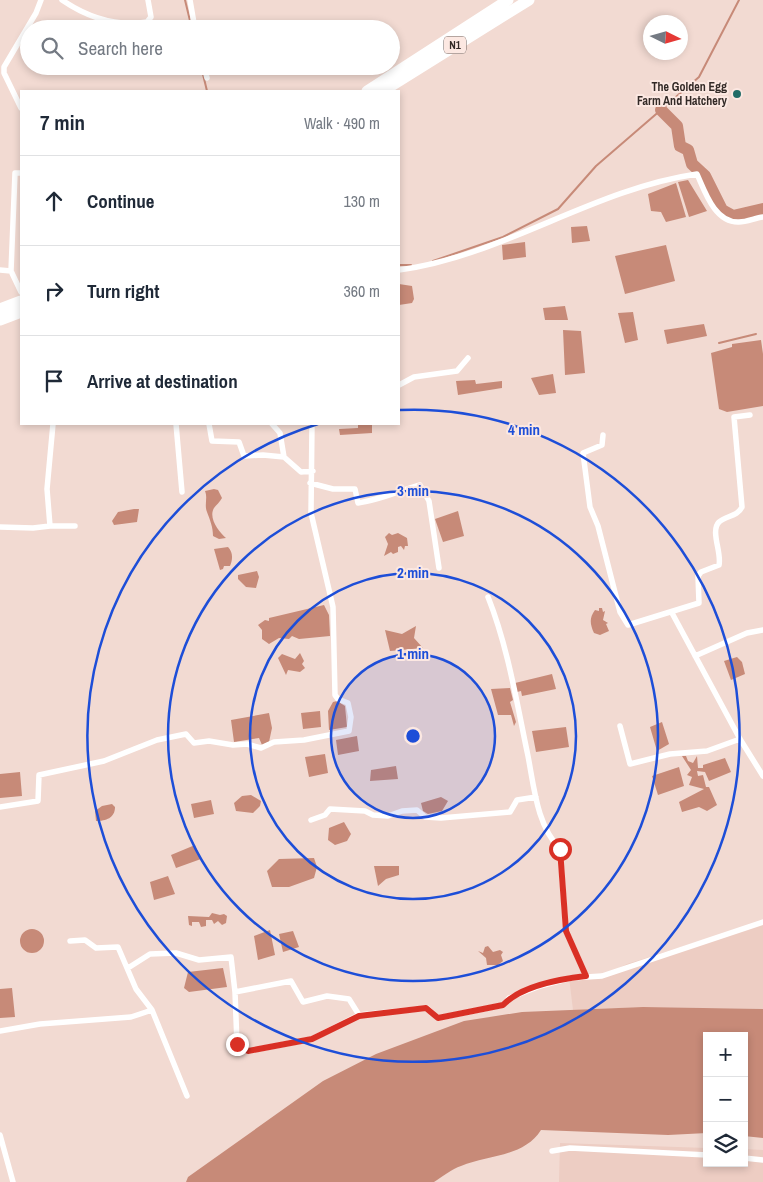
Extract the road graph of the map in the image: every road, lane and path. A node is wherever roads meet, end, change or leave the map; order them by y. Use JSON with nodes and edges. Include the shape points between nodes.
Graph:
{"nodes":[{"id":1,"x":40,"y":0,"type":"edge"},
{"id":2,"x":62,"y":0,"type":"edge"},
{"id":3,"x":148,"y":0,"type":"edge"},
{"id":4,"x":190,"y":0,"type":"edge"},
{"id":5,"x":508,"y":0,"type":"edge"},
{"id":6,"x":529,"y":0,"type":"edge"},
{"id":7,"x":31,"y":20,"type":"edge"},
{"id":8,"x":100,"y":20,"type":"edge"},
{"id":9,"x":149,"y":20,"type":"edge"},
{"id":10,"x":193,"y":20,"type":"edge"},
{"id":11,"x":20,"y":40,"type":"edge"},
{"id":12,"x":400,"y":70,"type":"edge"},
{"id":13,"x":206,"y":75,"type":"edge"},
{"id":14,"x":392,"y":75,"type":"edge"},
{"id":15,"x":207,"y":78,"type":"dead end"},
{"id":16,"x":369,"y":90,"type":"edge"},
{"id":17,"x":385,"y":90,"type":"edge"},
{"id":18,"x":20,"y":106,"type":"edge"},
{"id":19,"x":20,"y":173,"type":"edge"},
{"id":20,"x":763,"y":217,"type":"edge"},
{"id":21,"x":0,"y":270,"type":"edge"},
{"id":22,"x":400,"y":270,"type":"edge"},
{"id":23,"x":11,"y":271,"type":"junction"},
{"id":24,"x":20,"y":290,"type":"edge"},
{"id":25,"x":20,"y":301,"type":"edge"},
{"id":26,"x":0,"y":309,"type":"edge"},
{"id":27,"x":20,"y":312,"type":"edge"},
{"id":28,"x":0,"y":320,"type":"edge"},
{"id":29,"x":468,"y":358,"type":"dead end"},
{"id":30,"x":400,"y":384,"type":"edge"},
{"id":31,"x":750,"y":415,"type":"dead end"},
{"id":32,"x":53,"y":425,"type":"edge"},
{"id":33,"x":176,"y":425,"type":"edge"},
{"id":34,"x":209,"y":425,"type":"edge"},
{"id":35,"x":273,"y":425,"type":"edge"},
{"id":36,"x":312,"y":425,"type":"edge"},
{"id":37,"x":602,"y":434,"type":"dead end"},
{"id":38,"x":284,"y":457,"type":"junction"},
{"id":39,"x":313,"y":471,"type":"junction"},
{"id":40,"x":310,"y":483,"type":"junction"},
{"id":41,"x":182,"y":492,"type":"dead end"},
{"id":42,"x":50,"y":526,"type":"junction"},
{"id":43,"x":75,"y":526,"type":"dead end"},
{"id":44,"x":0,"y":527,"type":"edge"},
{"id":45,"x":439,"y":568,"type":"dead end"},
{"id":46,"x":488,"y":597,"type":"dead end"},
{"id":47,"x":672,"y":613,"type":"junction"},
{"id":48,"x":763,"y":630,"type":"edge"},
{"id":49,"x":695,"y":656,"type":"junction"},
{"id":50,"x":620,"y":726,"type":"dead end"},
{"id":51,"x":740,"y":738,"type":"junction"},
{"id":52,"x":763,"y":776,"type":"edge"},
{"id":53,"x":536,"y":797,"type":"junction"},
{"id":54,"x":0,"y":807,"type":"edge"},
{"id":55,"x":311,"y":820,"type":"dead end"},
{"id":56,"x":763,"y":922,"type":"edge"},
{"id":57,"x":70,"y":940,"type":"dead end"},
{"id":58,"x":128,"y":968,"type":"junction"},
{"id":59,"x":586,"y":976,"type":"junction"},
{"id":60,"x":235,"y":992,"type":"junction"},
{"id":61,"x":152,"y":1010,"type":"junction"},
{"id":62,"x":359,"y":1016,"type":"junction"},
{"id":63,"x":0,"y":1031,"type":"edge"},
{"id":64,"x":187,"y":1096,"type":"dead end"},
{"id":65,"x":0,"y":1135,"type":"edge"},
{"id":66,"x":552,"y":1151,"type":"dead end"},
{"id":67,"x":703,"y":1155,"type":"edge"},
{"id":68,"x":748,"y":1158,"type":"edge"},
{"id":69,"x":763,"y":1160,"type":"edge"},
{"id":70,"x":13,"y":1182,"type":"edge"}],
"edges":[{"from":1,"to":7,"type":"street"},
{"from":2,"to":8,"type":"street"},
{"from":3,"to":9,"type":"street"},
{"from":4,"to":10,"type":"street"},
{"from":5,"to":12,"type":"highway","number":"N1"},
{"from":6,"to":17,"type":"highway","number":"N1"},
{"from":11,"to":18,"type":"street","via":[[4,67],[4,73]]},
{"from":13,"to":15,"type":"street"},
{"from":14,"to":16,"type":"highway","number":"N1"},
{"from":19,"to":23,"type":"street","via":[[15,173]]},
{"from":20,"to":22,"type":"street","via":[[738,223],[720,216],[708,200],[697,174],[690,175],[599,201],[533,230],[436,263]]},
{"from":21,"to":23,"type":"street"},
{"from":23,"to":24,"type":"street"},
{"from":25,"to":26,"type":"highway"},
{"from":27,"to":28,"type":"highway"},
{"from":29,"to":30,"type":"street","via":[[457,371],[414,376]]},
{"from":31,"to":47,"type":"street","via":[[734,417],[742,507],[739,513],[719,522],[716,529],[720,558],[718,565],[698,576],[699,603]]},
{"from":32,"to":42,"type":"street","via":[[47,489]]},
{"from":33,"to":41,"type":"street"},
{"from":34,"to":38,"type":"street","via":[[212,440],[239,442],[247,458],[263,455]]},
{"from":35,"to":38,"type":"street","via":[[280,433]]},
{"from":36,"to":39,"type":"street"},
{"from":37,"to":47,"type":"street","via":[[602,445],[583,453],[583,463],[590,507],[620,612],[628,625]]},
{"from":38,"to":39,"type":"street","via":[[301,472]]},
{"from":39,"to":40,"type":"street"},
{"from":40,"to":45,"type":"street","via":[[333,489],[355,489],[358,503],[420,485],[429,501]]},
{"from":40,"to":54,"type":"street","via":[[311,513],[333,607],[335,695],[348,703],[349,731],[274,742],[261,748],[210,741],[194,743],[186,734],[157,740],[104,761],[39,775],[38,801]]},
{"from":42,"to":43,"type":"street"},
{"from":42,"to":44,"type":"street"},
{"from":46,"to":53,"type":"street","via":[[507,662]]},
{"from":47,"to":49,"type":"street"},
{"from":48,"to":49,"type":"street","via":[[746,633]]},
{"from":49,"to":51,"type":"street"},
{"from":50,"to":51,"type":"street","via":[[630,764],[670,754],[707,751]]},
{"from":51,"to":52,"type":"street"},
{"from":53,"to":55,"type":"street","via":[[517,800],[510,812],[475,816],[425,817],[417,810],[388,816],[330,809],[325,815]]},
{"from":53,"to":59,"type":"street","via":[[550,838],[560,849],[566,931]]},
{"from":56,"to":59,"type":"street","via":[[602,976]]},
{"from":57,"to":58,"type":"street","via":[[85,940],[96,948],[118,947]]},
{"from":58,"to":60,"type":"street","via":[[150,954],[176,953],[199,960],[231,957]]},
{"from":58,"to":61,"type":"street","via":[[136,989]]},
{"from":59,"to":62,"type":"street","via":[[524,992],[509,998],[503,1005],[438,1018],[426,1008]]},
{"from":60,"to":62,"type":"street","via":[[291,981],[303,1002],[327,996],[349,999]]},
{"from":60,"to":62,"type":"street","via":[[237,1044],[248,1051],[312,1039]]},
{"from":61,"to":63,"type":"street","via":[[132,1017],[40,1024]]},
{"from":61,"to":64,"type":"street"},
{"from":65,"to":70,"type":"street"},
{"from":66,"to":67,"type":"street","via":[[570,1148]]},
{"from":68,"to":69,"type":"street"}]}
